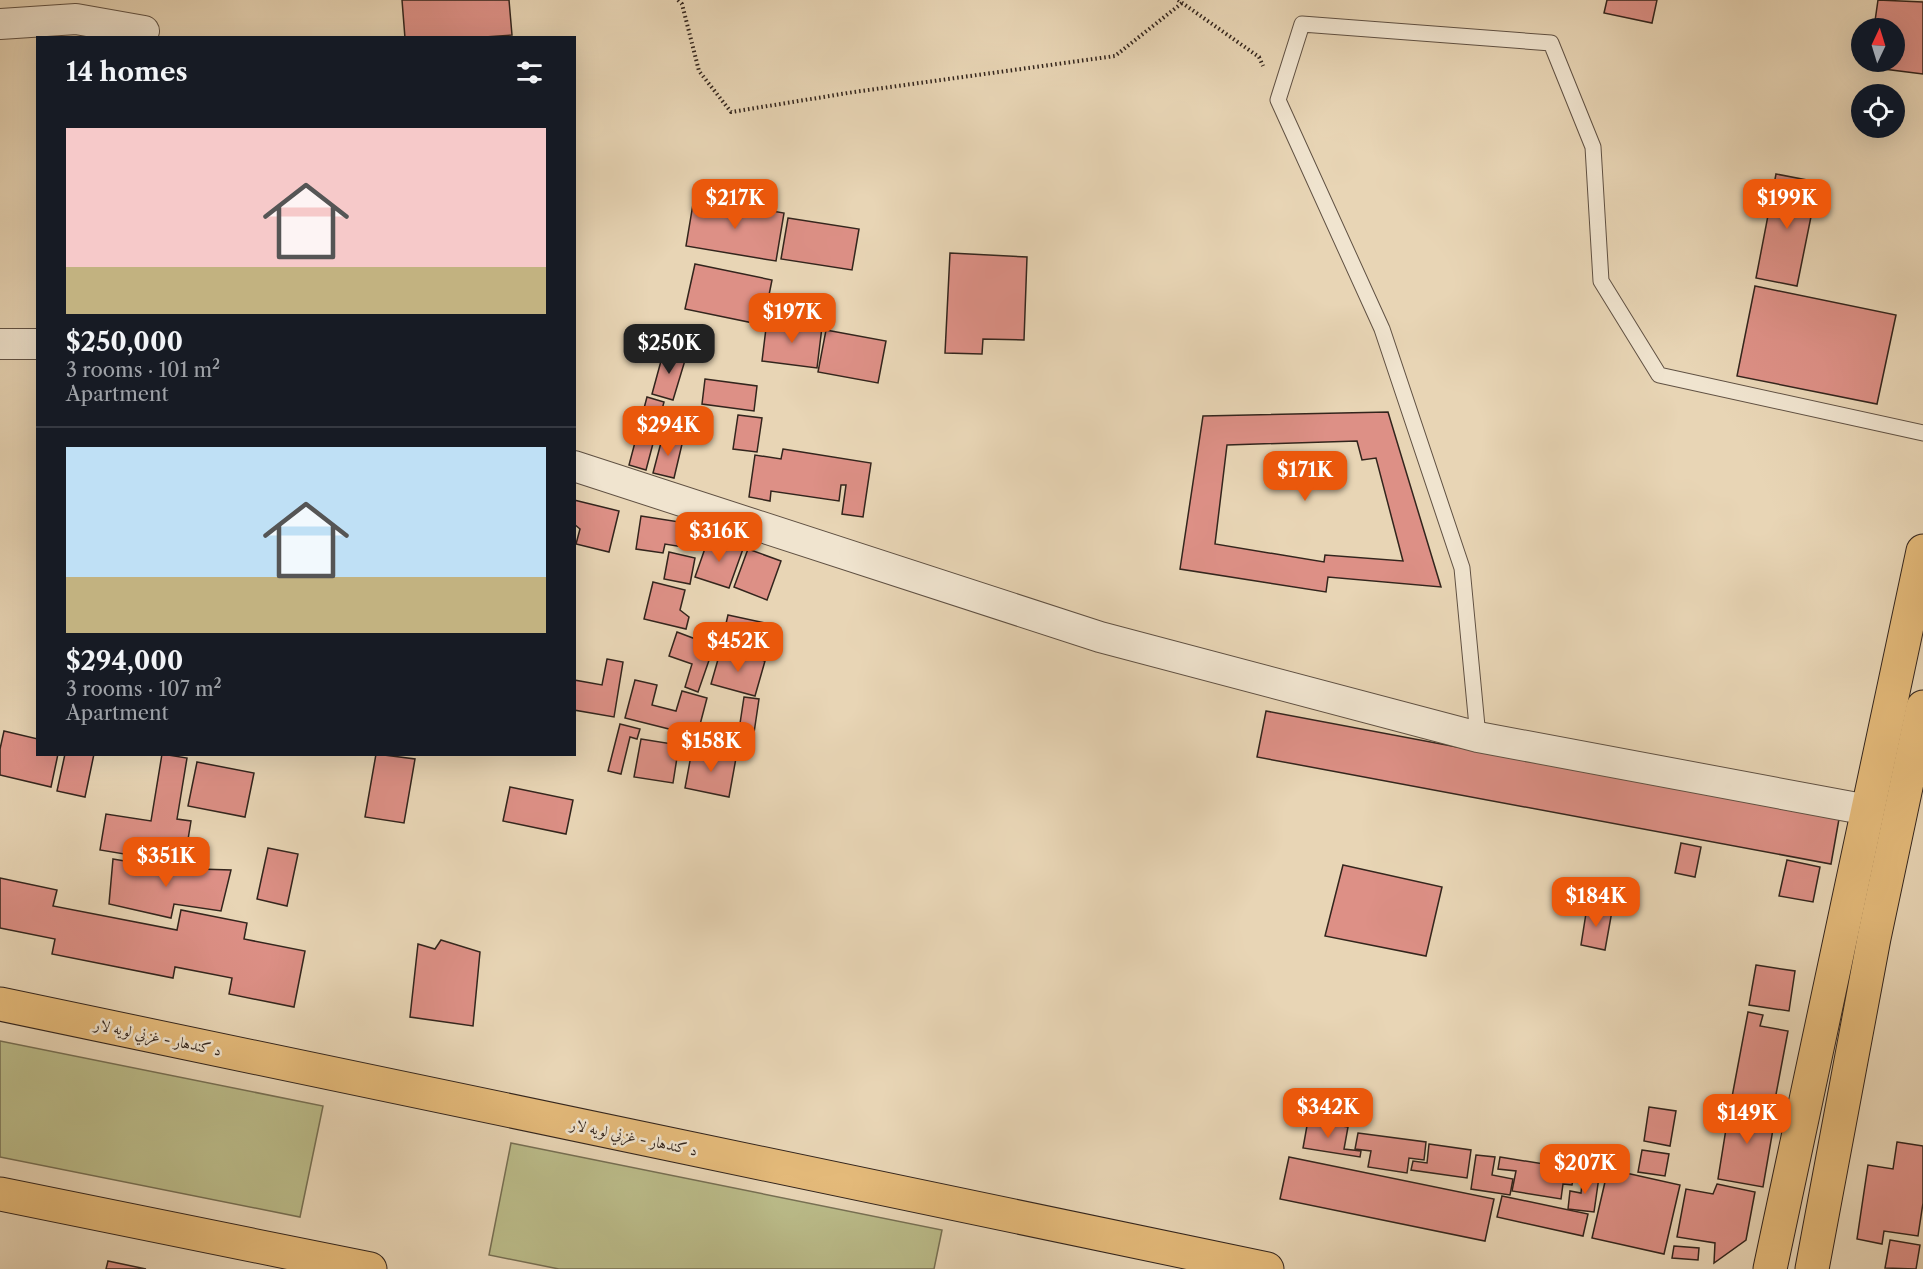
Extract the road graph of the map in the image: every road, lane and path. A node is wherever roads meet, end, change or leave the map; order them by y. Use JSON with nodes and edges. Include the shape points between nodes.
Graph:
{"nodes":[{"id":1,"x":678,"y":0,"type":"edge"},
{"id":2,"x":1180,"y":2,"type":"edge"},
{"id":3,"x":0,"y":24,"type":"edge"},
{"id":4,"x":144,"y":31,"type":"dead end"},
{"id":5,"x":1278,"y":100,"type":"junction"},
{"id":6,"x":0,"y":344,"type":"edge"},
{"id":7,"x":36,"y":344,"type":"edge"},
{"id":8,"x":1923,"y":433,"type":"edge"},
{"id":9,"x":576,"y":467,"type":"edge"},
{"id":10,"x":1923,"y":550,"type":"edge"},
{"id":11,"x":1923,"y":707,"type":"edge"},
{"id":12,"x":1478,"y":736,"type":"junction"},
{"id":13,"x":1868,"y":810,"type":"junction"},
{"id":14,"x":1842,"y":931,"type":"junction"},
{"id":15,"x":1874,"y":938,"type":"junction"},
{"id":16,"x":0,"y":1004,"type":"edge"},
{"id":17,"x":0,"y":1194,"type":"edge"},
{"id":18,"x":370,"y":1269,"type":"edge"},
{"id":19,"x":1267,"y":1269,"type":"edge"},
{"id":20,"x":1770,"y":1269,"type":"edge"},
{"id":21,"x":1812,"y":1269,"type":"edge"}],
"edges":[{"from":1,"to":2,"type":"path","via":[[699,70],[731,111],[1115,56]]},
{"from":2,"to":5,"type":"path","via":[[1259,57]]},
{"from":3,"to":4,"type":"street","via":[[76,19]]},
{"from":5,"to":8,"type":"lane","via":[[1302,24],[1551,44],[1593,147],[1601,281],[1659,375]]},
{"from":5,"to":12,"type":"lane","via":[[1382,329],[1462,568]]},
{"from":6,"to":7,"type":"street"},
{"from":9,"to":12,"type":"street","via":[[1100,637]]},
{"from":10,"to":13,"type":"main road"},
{"from":11,"to":15,"type":"main road"},
{"from":12,"to":13,"type":"street"},
{"from":13,"to":14,"type":"main road"},
{"from":14,"to":15,"type":"main road"},
{"from":14,"to":20,"type":"main road"},
{"from":15,"to":21,"type":"main road"},
{"from":16,"to":19,"type":"main road","name":"د کندهار - غزني لويه لار"},
{"from":17,"to":18,"type":"main road"}]}
